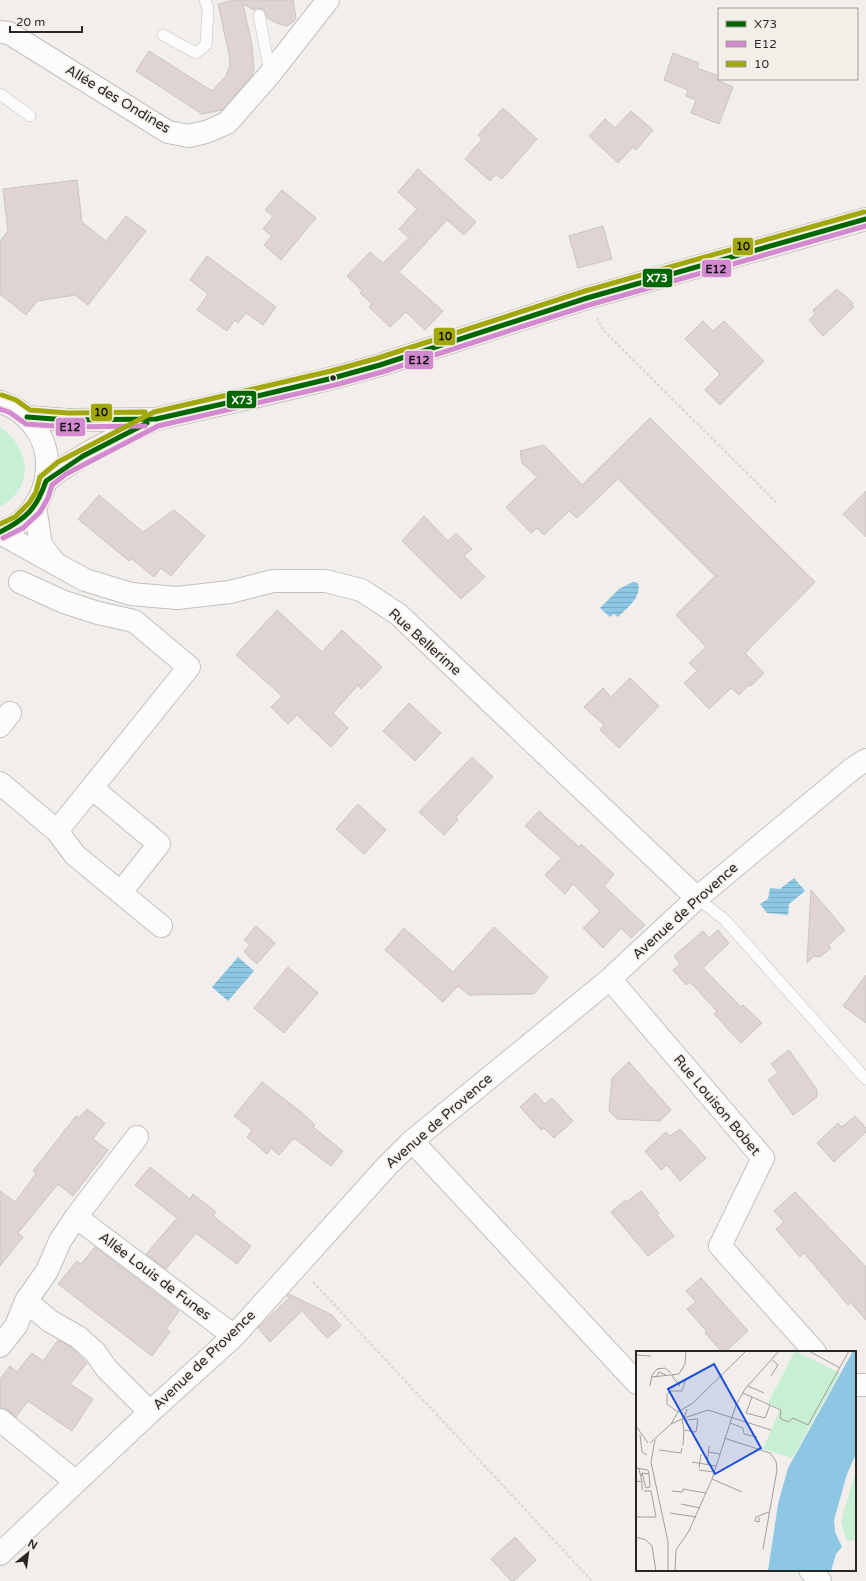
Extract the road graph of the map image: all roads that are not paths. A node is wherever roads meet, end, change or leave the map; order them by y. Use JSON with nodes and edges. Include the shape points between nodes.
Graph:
{"nodes":[{"id":1,"x":205,"y":0,"type":"edge"},
{"id":2,"x":328,"y":0,"type":"edge"},
{"id":3,"x":259,"y":15,"type":"dead end"},
{"id":4,"x":0,"y":32,"type":"edge"},
{"id":5,"x":163,"y":34,"type":"dead end"},
{"id":6,"x":270,"y":74,"type":"junction"},
{"id":7,"x":0,"y":94,"type":"edge"},
{"id":8,"x":30,"y":116,"type":"dead end"},
{"id":9,"x":866,"y":220,"type":"edge"},
{"id":10,"x":0,"y":402,"type":"edge"},
{"id":11,"x":27,"y":417,"type":"junction"},
{"id":12,"x":156,"y":419,"type":"junction"},
{"id":13,"x":46,"y":481,"type":"junction"},
{"id":14,"x":34,"y":507,"type":"junction"},
{"id":15,"x":0,"y":533,"type":"edge"},
{"id":16,"x":56,"y":564,"type":"junction"},
{"id":17,"x":20,"y":582,"type":"dead end"},
{"id":18,"x":866,"y":760,"type":"edge"},
{"id":19,"x":0,"y":783,"type":"edge"},
{"id":20,"x":92,"y":788,"type":"junction"},
{"id":21,"x":58,"y":831,"type":"junction"},
{"id":22,"x":121,"y":892,"type":"junction"},
{"id":23,"x":697,"y":898,"type":"junction"},
{"id":24,"x":161,"y":926,"type":"dead end"},
{"id":25,"x":610,"y":979,"type":"junction"},
{"id":26,"x":866,"y":1079,"type":"edge"},
{"id":27,"x":137,"y":1137,"type":"dead end"},
{"id":28,"x":412,"y":1141,"type":"junction"},
{"id":29,"x":76,"y":1217,"type":"junction"},
{"id":30,"x":26,"y":1301,"type":"junction"},
{"id":31,"x":234,"y":1336,"type":"junction"},
{"id":32,"x":0,"y":1346,"type":"edge"},
{"id":33,"x":814,"y":1351,"type":"edge"},
{"id":34,"x":636,"y":1382,"type":"edge"},
{"id":35,"x":150,"y":1412,"type":"junction"},
{"id":36,"x":0,"y":1420,"type":"edge"},
{"id":37,"x":76,"y":1482,"type":"junction"},
{"id":38,"x":4,"y":1552,"type":"edge"},
{"id":39,"x":811,"y":1571,"type":"edge"},
{"id":40,"x":820,"y":1581,"type":"edge"}],
"edges":[{"from":1,"to":5,"type":"lane","via":[[208,9],[206,45],[196,53]]},
{"from":2,"to":6,"type":"street","name":"Allée des Ondines"},
{"from":3,"to":6,"type":"lane"},
{"from":4,"to":6,"type":"street","name":"Allée des Ondines","via":[[9,33],[168,132],[189,136],[227,123]]},
{"from":7,"to":8,"type":"lane"},
{"from":9,"to":12,"type":"street","via":[[587,298],[367,369]]},
{"from":10,"to":11,"type":"street","via":[[12,406]]},
{"from":11,"to":12,"type":"street","via":[[68,420]]},
{"from":11,"to":13,"type":"street","via":[[45,446],[48,464]]},
{"from":12,"to":13,"type":"street","via":[[62,468]]},
{"from":13,"to":14,"type":"street","via":[[42,495]]},
{"from":14,"to":15,"type":"street","via":[[19,523]]},
{"from":14,"to":16,"type":"street","name":"Rue Bellerime","via":[[41,544]]},
{"from":15,"to":16,"type":"street","name":"Rue Bellerime"},
{"from":16,"to":23,"type":"street","name":"Rue Bellerime","via":[[85,580],[131,594],[176,598],[230,592],[272,581],[326,581],[361,590],[398,614]]},
{"from":17,"to":20,"type":"street","via":[[64,602],[134,621],[189,668]]},
{"from":18,"to":23,"type":"street","name":"Avenue de Provence"},
{"from":19,"to":21,"type":"street"},
{"from":20,"to":21,"type":"street"},
{"from":20,"to":22,"type":"street","via":[[159,844]]},
{"from":21,"to":22,"type":"street","via":[[75,855]]},
{"from":22,"to":24,"type":"street"},
{"from":23,"to":25,"type":"street","name":"Avenue de Provence"},
{"from":23,"to":26,"type":"lane","via":[[725,920]]},
{"from":25,"to":28,"type":"street","name":"Avenue de Provence"},
{"from":25,"to":33,"type":"street","name":"Rue Louison Bobet","via":[[763,1158],[720,1246]]},
{"from":27,"to":29,"type":"street"},
{"from":28,"to":31,"type":"street","name":"Avenue de Provence"},
{"from":28,"to":34,"type":"street"},
{"from":29,"to":30,"type":"street","via":[[60,1241],[47,1271]]},
{"from":29,"to":31,"type":"street","name":"Allée Louis de Funes"},
{"from":30,"to":32,"type":"street","via":[[16,1326]]},
{"from":30,"to":35,"type":"street","via":[[95,1352],[106,1368]]},
{"from":31,"to":35,"type":"street","name":"Avenue de Provence"},
{"from":35,"to":37,"type":"street","name":"Avenue de Provence"},
{"from":36,"to":37,"type":"street"},
{"from":37,"to":38,"type":"street","name":"Avenue de Provence"},
{"from":39,"to":40,"type":"street"}]}
